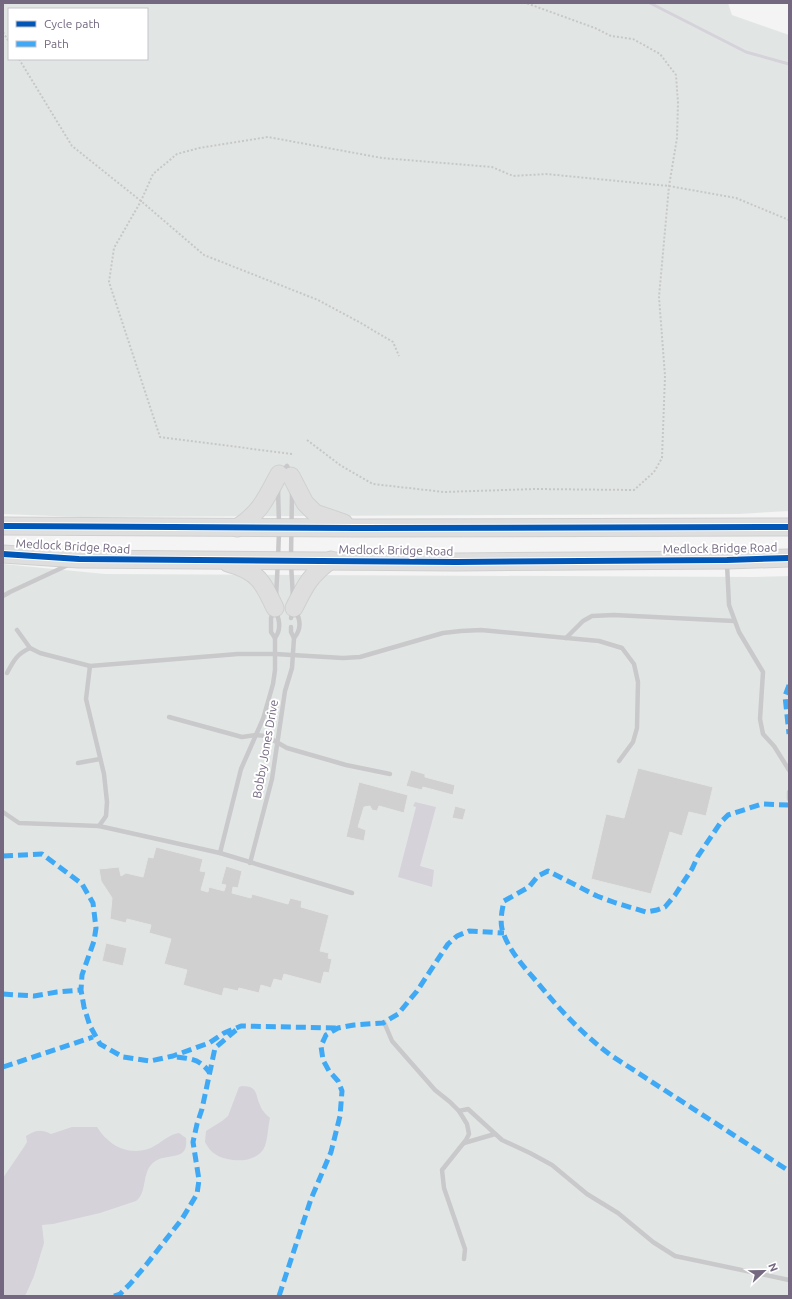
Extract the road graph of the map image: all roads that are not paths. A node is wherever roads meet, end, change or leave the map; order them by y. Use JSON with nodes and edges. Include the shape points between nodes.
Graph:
{"nodes":[{"id":1,"x":285,"y":475,"type":"junction"},
{"id":2,"x":3,"y":526,"type":"edge"},
{"id":3,"x":789,"y":527,"type":"edge"},
{"id":4,"x":237,"y":528,"type":"junction"},
{"id":5,"x":285,"y":528,"type":"junction"},
{"id":6,"x":357,"y":528,"type":"junction"},
{"id":7,"x":3,"y":554,"type":"edge"},
{"id":8,"x":789,"y":558,"type":"edge"},
{"id":9,"x":79,"y":560,"type":"junction"},
{"id":10,"x":216,"y":560,"type":"junction"},
{"id":11,"x":285,"y":560,"type":"junction"},
{"id":12,"x":331,"y":560,"type":"junction"},
{"id":13,"x":727,"y":560,"type":"junction"},
{"id":14,"x":3,"y":596,"type":"edge"},
{"id":15,"x":286,"y":610,"type":"junction"},
{"id":16,"x":734,"y":620,"type":"junction"},
{"id":17,"x":291,"y":626,"type":"dead end"},
{"id":18,"x":17,"y":630,"type":"dead end"},
{"id":19,"x":275,"y":638,"type":"junction"},
{"id":20,"x":294,"y":638,"type":"junction"},
{"id":21,"x":566,"y":638,"type":"junction"},
{"id":22,"x":30,"y":648,"type":"junction"},
{"id":23,"x":275,"y":654,"type":"junction"},
{"id":24,"x":294,"y":655,"type":"junction"},
{"id":25,"x":90,"y":666,"type":"junction"},
{"id":26,"x":7,"y":673,"type":"dead end"},
{"id":27,"x":169,"y":717,"type":"dead end"},
{"id":28,"x":256,"y":735,"type":"junction"},
{"id":29,"x":277,"y":743,"type":"junction"},
{"id":30,"x":100,"y":759,"type":"junction"},
{"id":31,"x":620,"y":761,"type":"dead end"},
{"id":32,"x":78,"y":763,"type":"dead end"},
{"id":33,"x":789,"y":770,"type":"edge"},
{"id":34,"x":390,"y":774,"type":"dead end"},
{"id":35,"x":789,"y":792,"type":"edge"},
{"id":36,"x":789,"y":799,"type":"edge"},
{"id":37,"x":3,"y":812,"type":"edge"},
{"id":38,"x":99,"y":826,"type":"junction"},
{"id":39,"x":220,"y":853,"type":"junction"},
{"id":40,"x":250,"y":863,"type":"junction"},
{"id":41,"x":352,"y":893,"type":"dead end"},
{"id":42,"x":384,"y":1022,"type":"dead end"},
{"id":43,"x":459,"y":1111,"type":"junction"},
{"id":44,"x":495,"y":1134,"type":"junction"},
{"id":45,"x":463,"y":1143,"type":"junction"},
{"id":46,"x":464,"y":1259,"type":"dead end"},
{"id":47,"x":789,"y":1280,"type":"edge"}],
"edges":[{"from":1,"to":4,"type":"highway","via":[[257,512]]},
{"from":1,"to":5,"type":"lane","name":"Bobby Jones Drive","via":[[292,492]]},
{"from":1,"to":5,"type":"lane","name":"Bobby Jones Drive","via":[[278,485]]},
{"from":1,"to":6,"type":"highway","via":[[315,513]]},
{"from":2,"to":4,"type":"highway","name":"Medlock Bridge Road"},
{"from":3,"to":6,"type":"highway","name":"Medlock Bridge Road"},
{"from":4,"to":5,"type":"highway","name":"Medlock Bridge Road"},
{"from":5,"to":6,"type":"highway","name":"Medlock Bridge Road"},
{"from":5,"to":11,"type":"lane","name":"Bobby Jones Drive"},
{"from":5,"to":11,"type":"lane","name":"Bobby Jones Drive"},
{"from":7,"to":9,"type":"highway","name":"Medlock Bridge Road"},
{"from":8,"to":13,"type":"highway","name":"Medlock Bridge Road"},
{"from":9,"to":10,"type":"highway","name":"Medlock Bridge Road"},
{"from":9,"to":14,"type":"lane"},
{"from":10,"to":11,"type":"highway","name":"Medlock Bridge Road"},
{"from":10,"to":15,"type":"highway","via":[[257,576]]},
{"from":11,"to":12,"type":"highway","name":"Medlock Bridge Road"},
{"from":11,"to":15,"type":"lane","name":"Bobby Jones Drive"},
{"from":11,"to":15,"type":"lane","name":"Bobby Jones Drive"},
{"from":12,"to":13,"type":"highway","name":"Medlock Bridge Road"},
{"from":12,"to":15,"type":"highway","via":[[306,584]]},
{"from":13,"to":16,"type":"lane","via":[[729,605]]},
{"from":15,"to":19,"type":"lane","name":"Bobby Jones Drive","via":[[279,619],[279,633]]},
{"from":15,"to":19,"type":"lane","name":"Bobby Jones Drive","via":[[271,618],[271,632]]},
{"from":15,"to":20,"type":"lane","name":"Bobby Jones Drive","via":[[299,617],[299,632]]},
{"from":16,"to":21,"type":"lane","via":[[592,616],[578,625]]},
{"from":16,"to":33,"type":"lane","via":[[763,672],[760,719],[762,734],[774,746]]},
{"from":17,"to":20,"type":"lane","name":"Bobby Jones Drive"},
{"from":18,"to":22,"type":"lane"},
{"from":19,"to":23,"type":"lane","name":"Bobby Jones Drive"},
{"from":20,"to":24,"type":"lane","name":"Bobby Jones Drive"},
{"from":21,"to":24,"type":"lane","via":[[481,630],[461,631],[443,633],[360,657]]},
{"from":21,"to":31,"type":"lane","via":[[599,641],[622,648],[634,664],[638,682],[637,728],[633,742]]},
{"from":22,"to":25,"type":"lane"},
{"from":22,"to":26,"type":"lane","via":[[16,657]]},
{"from":23,"to":24,"type":"lane"},
{"from":23,"to":25,"type":"lane","via":[[238,654]]},
{"from":23,"to":28,"type":"lane","name":"Bobby Jones Drive","via":[[273,684]]},
{"from":24,"to":29,"type":"lane","name":"Bobby Jones Drive","via":[[285,691]]},
{"from":25,"to":30,"type":"lane","via":[[86,699]]},
{"from":27,"to":28,"type":"lane","via":[[242,737]]},
{"from":28,"to":29,"type":"lane","via":[[266,736]]},
{"from":28,"to":39,"type":"lane","name":"Bobby Jones Drive","via":[[241,769]]},
{"from":29,"to":34,"type":"lane","via":[[346,765]]},
{"from":29,"to":40,"type":"lane","name":"Bobby Jones Drive","via":[[272,780]]},
{"from":30,"to":32,"type":"lane"},
{"from":30,"to":38,"type":"lane","via":[[107,802],[106,816]]},
{"from":35,"to":36,"type":"lane"},
{"from":37,"to":38,"type":"lane","via":[[19,822]]},
{"from":38,"to":39,"type":"lane"},
{"from":39,"to":40,"type":"lane"},
{"from":40,"to":41,"type":"lane"},
{"from":42,"to":43,"type":"lane","via":[[392,1040],[435,1090]]},
{"from":43,"to":44,"type":"lane","via":[[468,1109]]},
{"from":43,"to":45,"type":"lane","via":[[469,1129],[468,1138]]},
{"from":44,"to":45,"type":"lane"},
{"from":44,"to":47,"type":"lane","via":[[552,1165],[587,1194],[618,1213],[653,1242],[676,1256]]},
{"from":45,"to":46,"type":"lane","via":[[442,1170],[444,1188],[466,1249]]}]}
